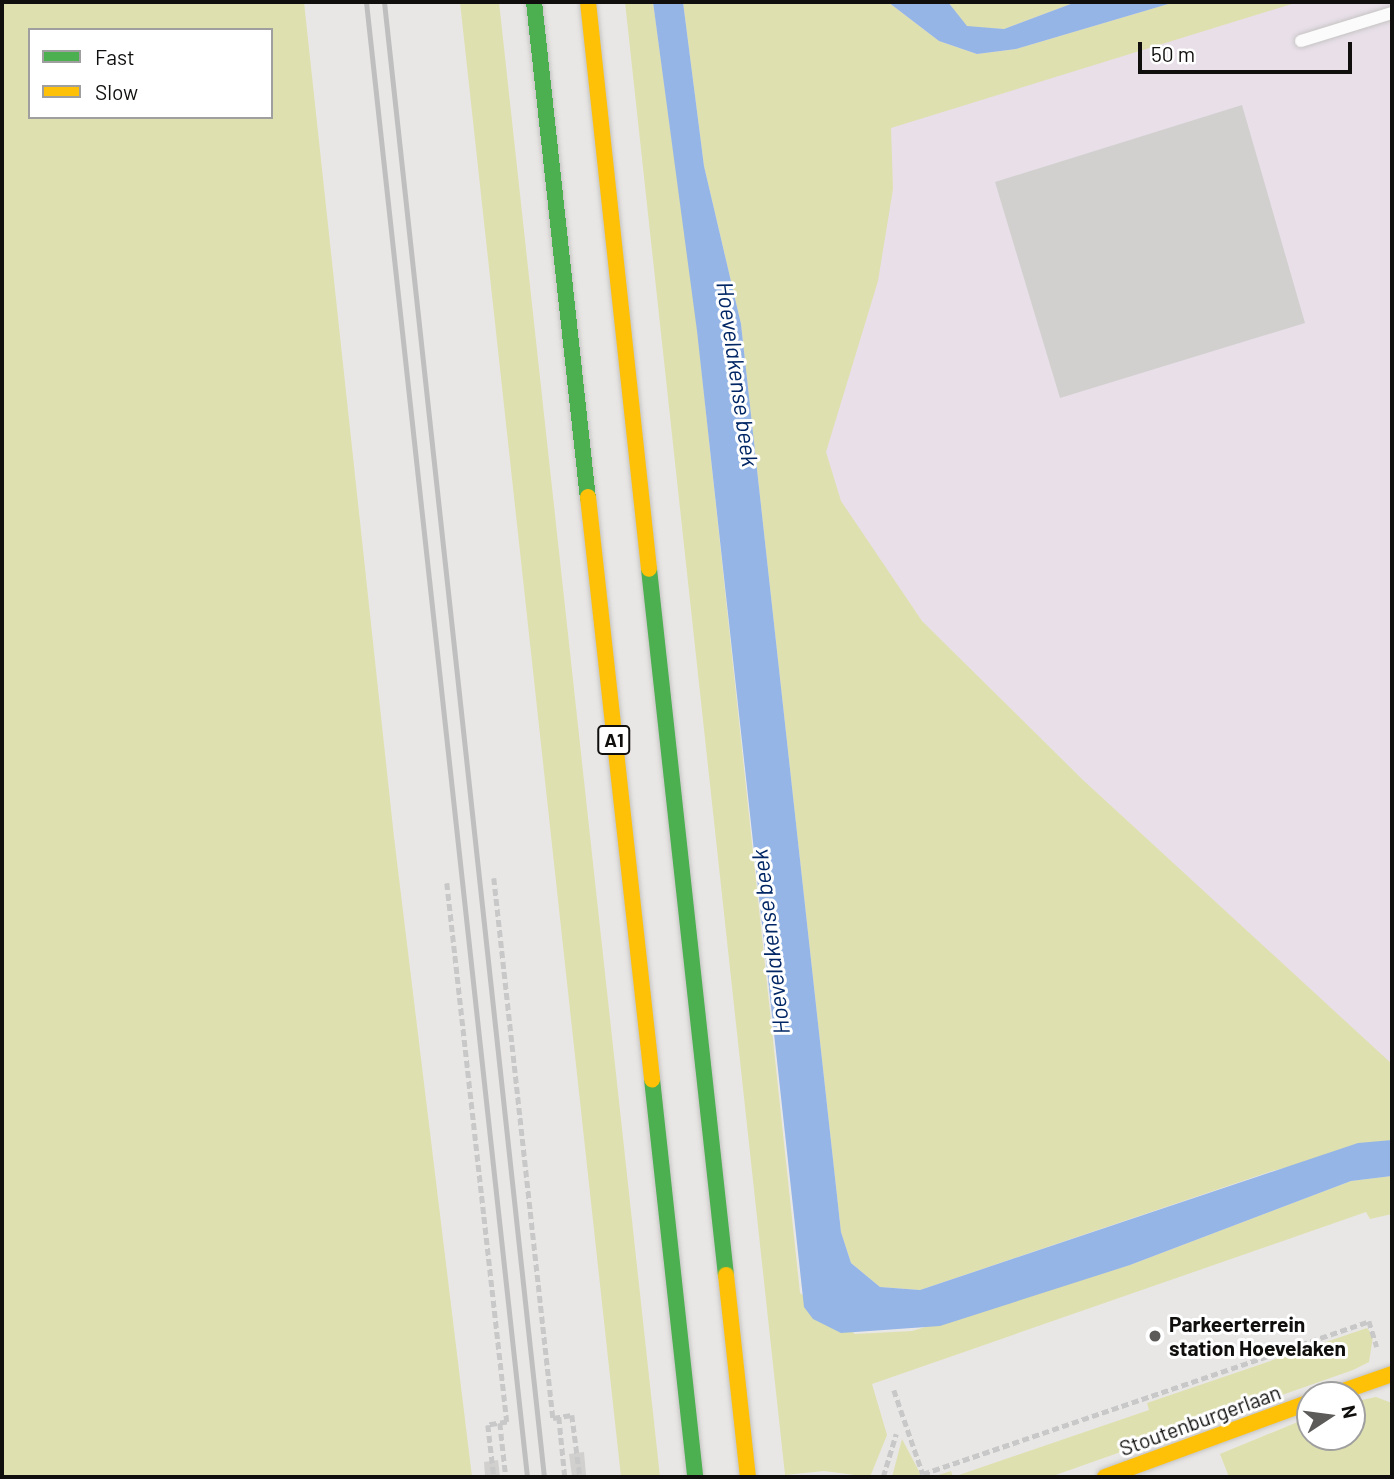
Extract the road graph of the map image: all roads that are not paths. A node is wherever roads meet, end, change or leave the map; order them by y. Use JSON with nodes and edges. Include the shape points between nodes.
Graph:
{"nodes":[{"id":1,"x":534,"y":2,"type":"edge"},
{"id":2,"x":589,"y":2,"type":"edge"},
{"id":3,"x":1392,"y":13,"type":"edge"},
{"id":4,"x":1301,"y":41,"type":"dead end"},
{"id":5,"x":1392,"y":1374,"type":"edge"},
{"id":6,"x":1366,"y":1383,"type":"edge"},
{"id":7,"x":1296,"y":1407,"type":"edge"},
{"id":8,"x":695,"y":1477,"type":"edge"},
{"id":9,"x":748,"y":1477,"type":"edge"},
{"id":10,"x":1105,"y":1477,"type":"edge"}],
"edges":[{"from":1,"to":8,"type":"main road","number":"A1"},
{"from":2,"to":9,"type":"main road"},
{"from":3,"to":4,"type":"lane"},
{"from":5,"to":6,"type":"main road"},
{"from":7,"to":10,"type":"main road","name":"Stoutenburgerlaan"}]}
